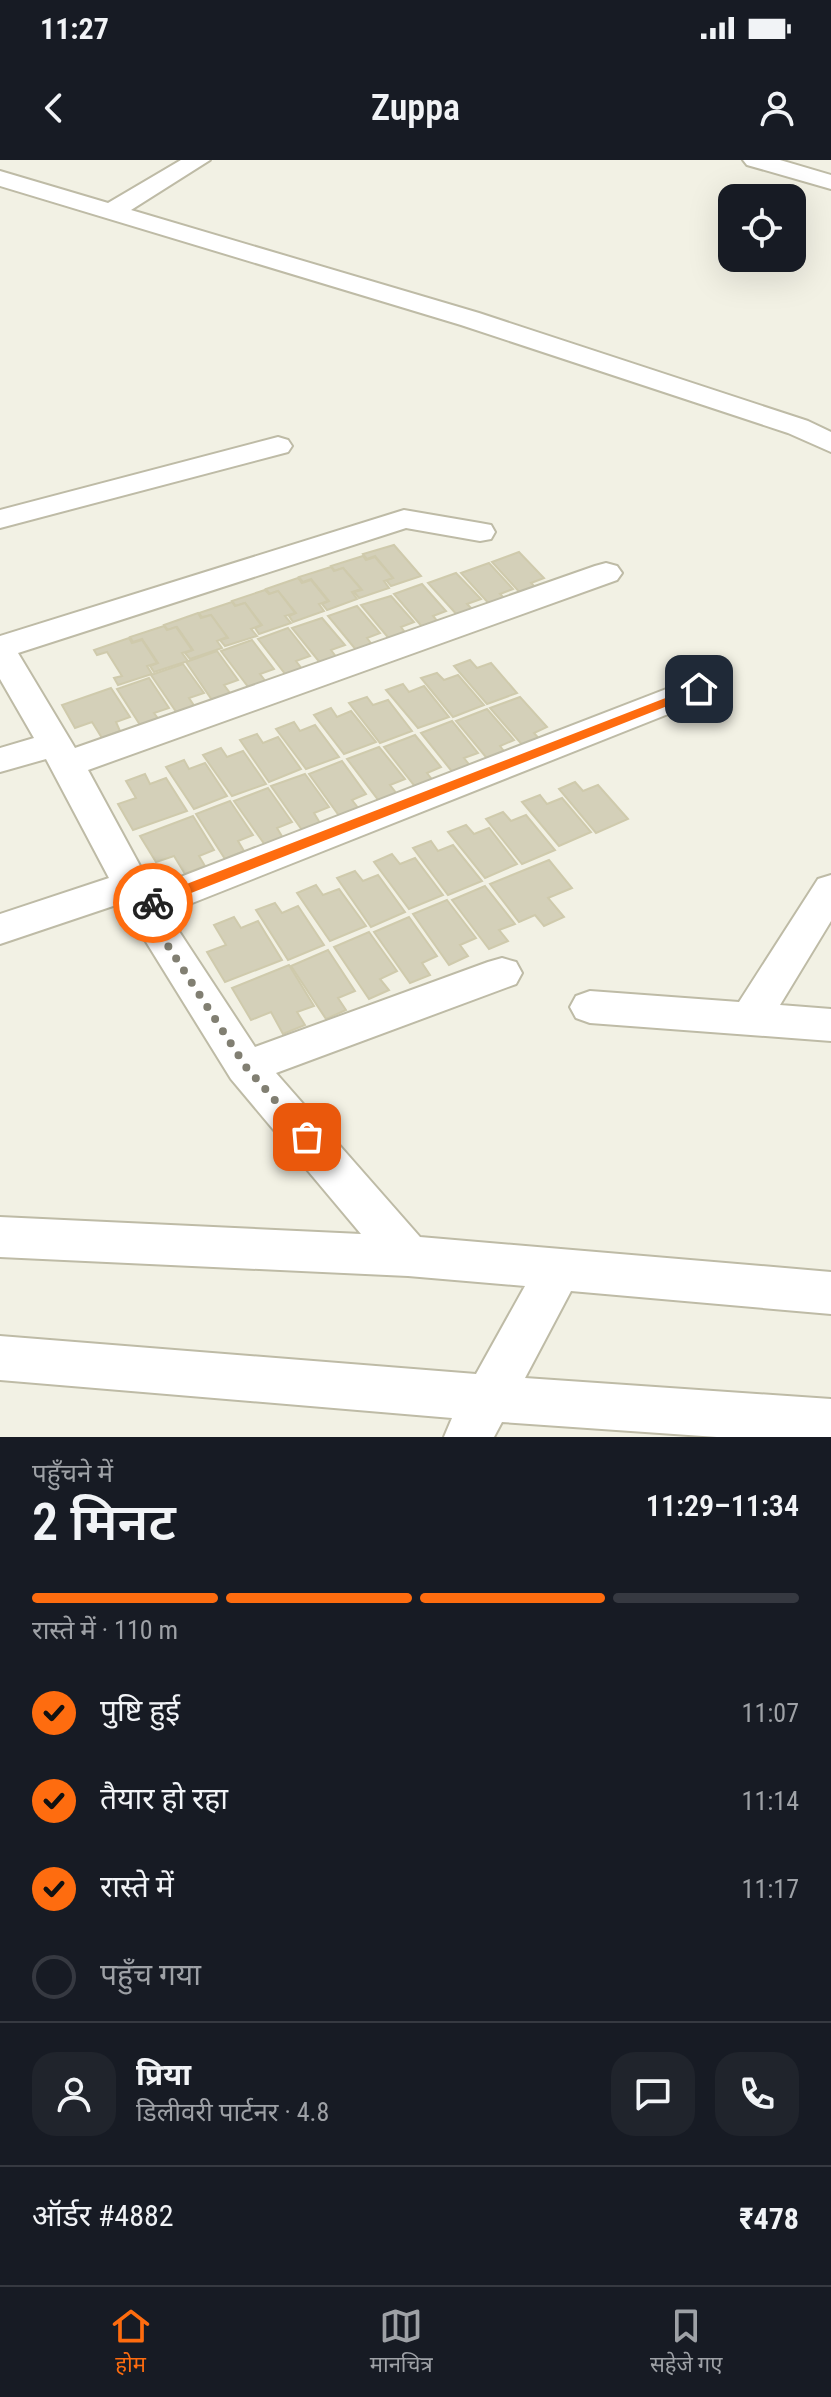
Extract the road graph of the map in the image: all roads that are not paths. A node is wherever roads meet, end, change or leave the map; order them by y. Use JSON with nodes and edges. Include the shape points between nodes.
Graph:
{"nodes":[{"id":1,"x":198,"y":160,"type":"edge"},
{"id":2,"x":755,"y":160,"type":"edge"},
{"id":3,"x":0,"y":178,"type":"edge"},
{"id":4,"x":831,"y":182,"type":"edge"},
{"id":5,"x":111,"y":211,"type":"junction"},
{"id":6,"x":831,"y":443,"type":"edge"},
{"id":7,"x":278,"y":446,"type":"dead end"},
{"id":8,"x":0,"y":519,"type":"edge"},
{"id":9,"x":480,"y":532,"type":"dead end"},
{"id":10,"x":606,"y":573,"type":"dead end"},
{"id":11,"x":0,"y":648,"type":"edge"},
{"id":12,"x":699,"y":689,"type":"dead end"},
{"id":13,"x":61,"y":754,"type":"junction"},
{"id":14,"x":0,"y":760,"type":"edge"},
{"id":15,"x":831,"y":889,"type":"edge"},
{"id":16,"x":137,"y":896,"type":"junction"},
{"id":17,"x":0,"y":929,"type":"edge"},
{"id":18,"x":502,"y":973,"type":"dead end"},
{"id":19,"x":590,"y":1007,"type":"dead end"},
{"id":20,"x":750,"y":1019,"type":"junction"},
{"id":21,"x":831,"y":1025,"type":"edge"},
{"id":22,"x":246,"y":1067,"type":"junction"},
{"id":23,"x":0,"y":1237,"type":"edge"},
{"id":24,"x":408,"y":1256,"type":"junction"},
{"id":25,"x":559,"y":1269,"type":"junction"},
{"id":26,"x":831,"y":1293,"type":"edge"},
{"id":27,"x":0,"y":1358,"type":"edge"},
{"id":28,"x":478,"y":1418,"type":"edge"},
{"id":29,"x":831,"y":1422,"type":"edge"}],
"edges":[{"from":1,"to":5,"type":"street"},
{"from":2,"to":4,"type":"street"},
{"from":3,"to":5,"type":"street"},
{"from":5,"to":6,"type":"street","via":[[470,319],[798,427]]},
{"from":7,"to":8,"type":"street"},
{"from":9,"to":11,"type":"street","via":[[404,519]]},
{"from":10,"to":13,"type":"street"},
{"from":11,"to":13,"type":"street"},
{"from":12,"to":16,"type":"street"},
{"from":13,"to":14,"type":"street"},
{"from":13,"to":16,"type":"street"},
{"from":15,"to":20,"type":"street"},
{"from":16,"to":17,"type":"street"},
{"from":16,"to":22,"type":"street"},
{"from":18,"to":22,"type":"street"},
{"from":19,"to":20,"type":"street"},
{"from":20,"to":21,"type":"street"},
{"from":22,"to":24,"type":"street"},
{"from":23,"to":24,"type":"street"},
{"from":24,"to":25,"type":"street"},
{"from":25,"to":26,"type":"street"},
{"from":25,"to":28,"type":"street"},
{"from":27,"to":28,"type":"street"},
{"from":28,"to":29,"type":"street"}]}
